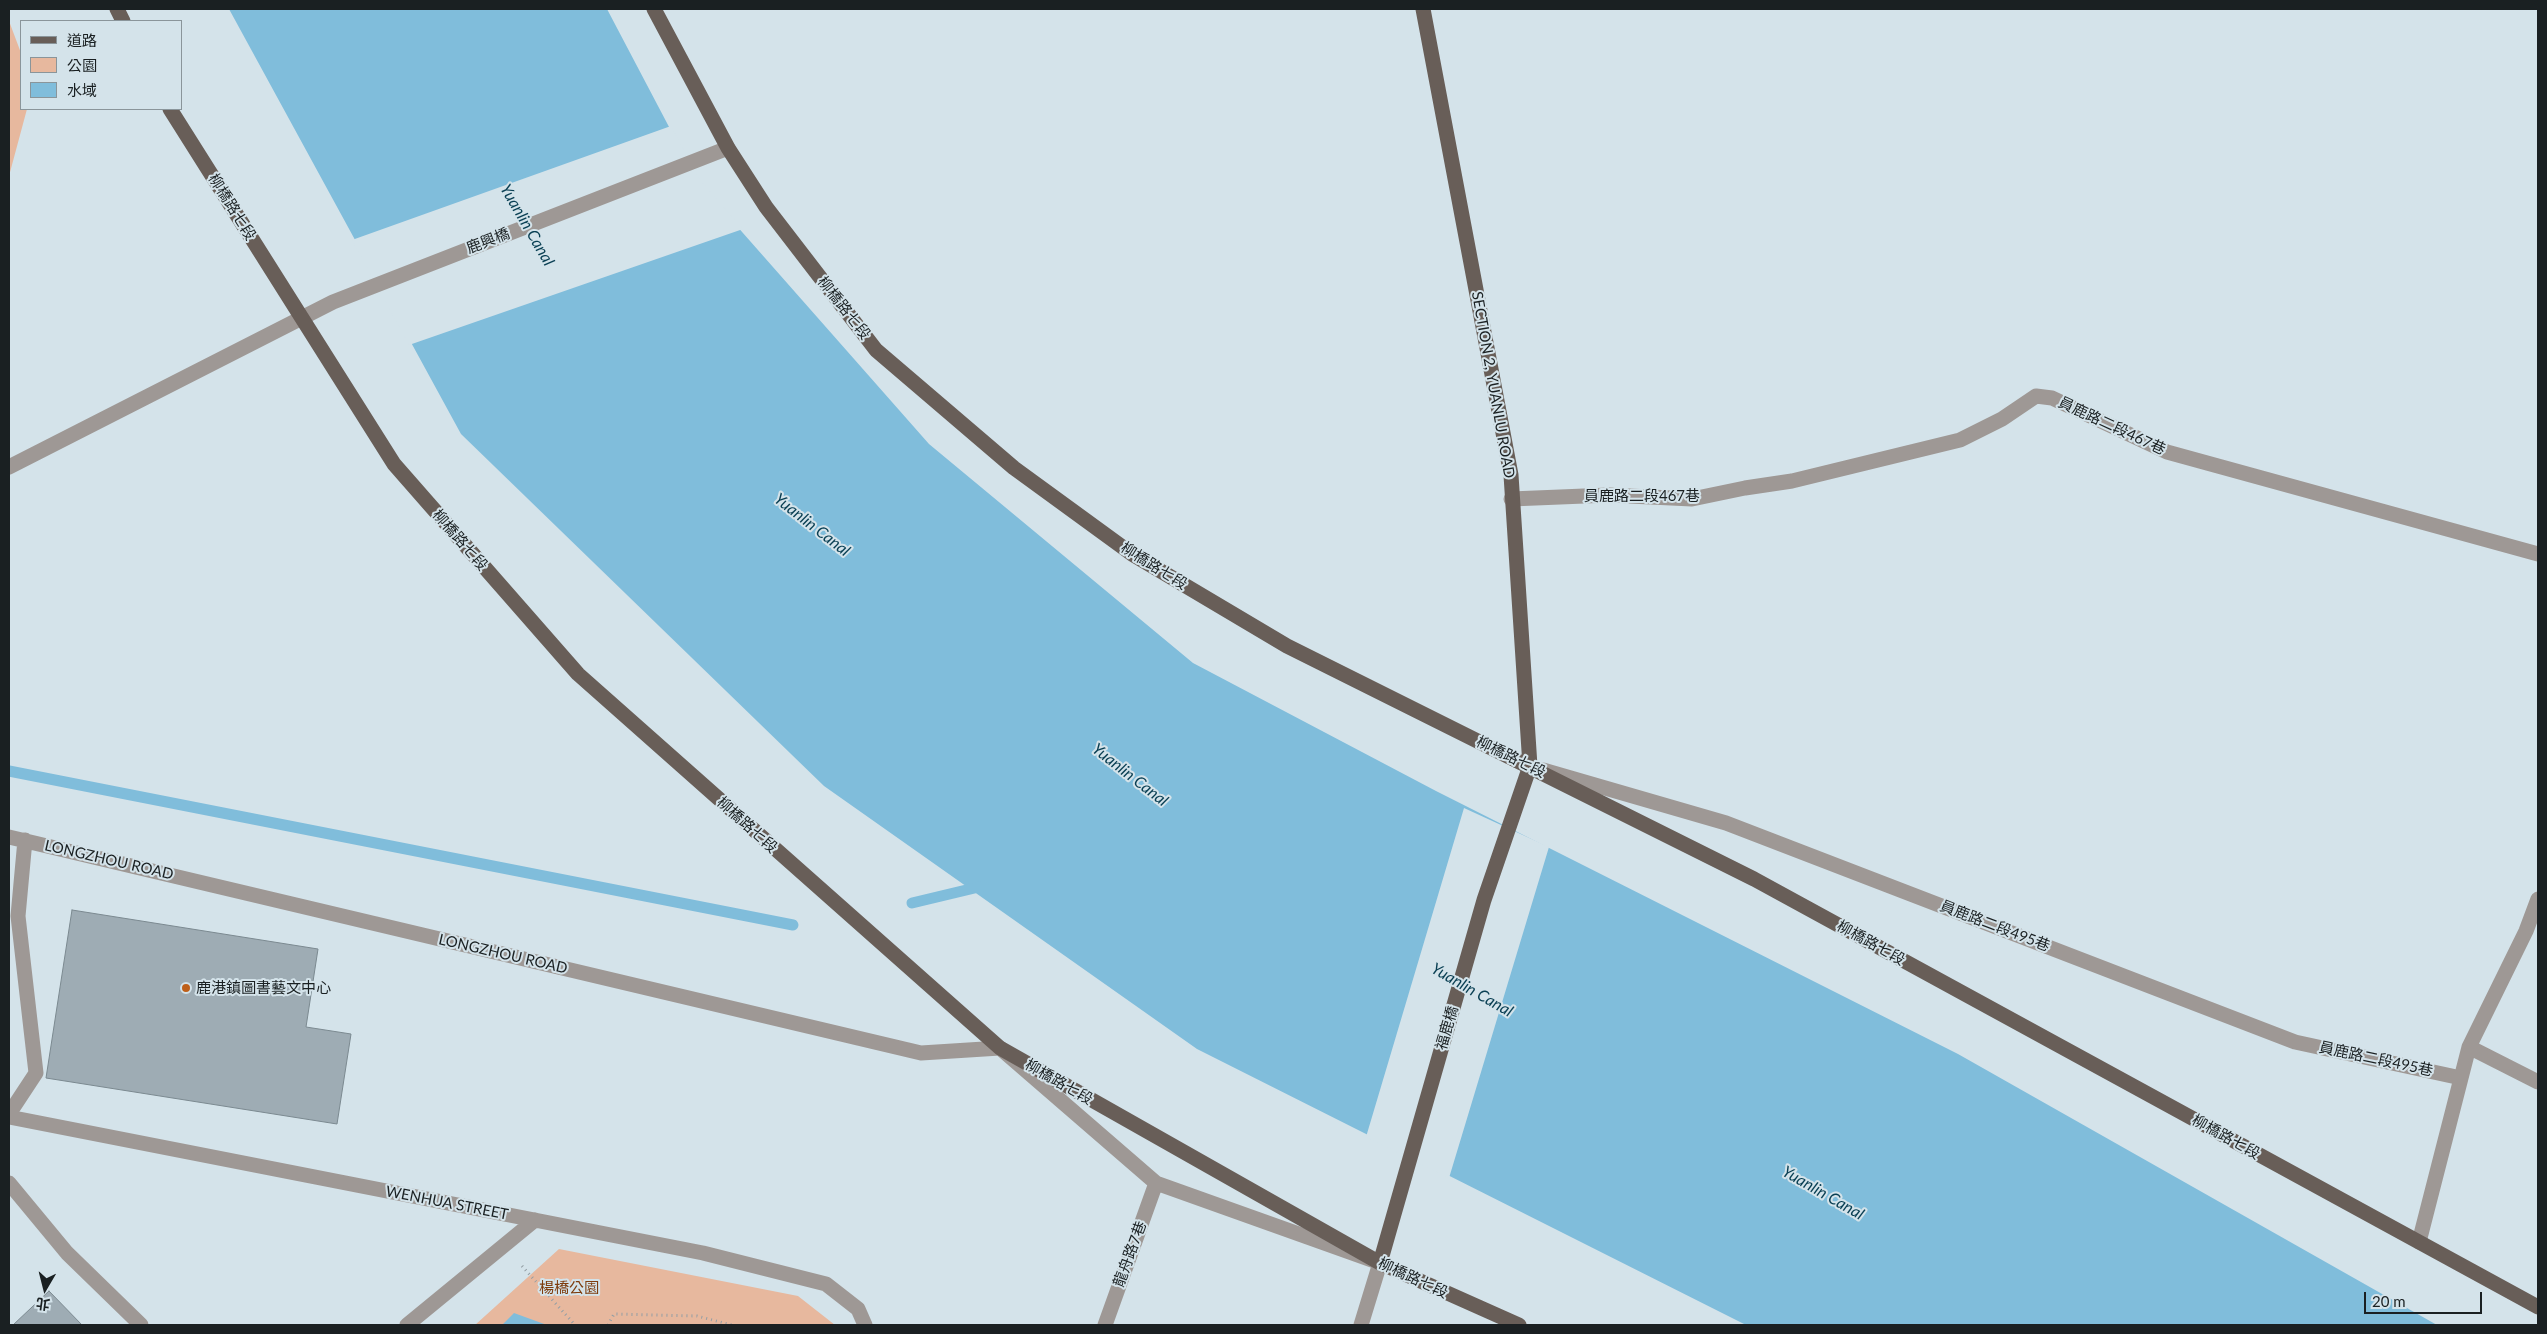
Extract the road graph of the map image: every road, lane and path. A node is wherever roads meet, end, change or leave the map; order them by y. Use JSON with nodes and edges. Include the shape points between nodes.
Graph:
{"nodes":[{"id":1,"x":654,"y":9,"type":"edge"},
{"id":2,"x":1423,"y":9,"type":"edge"},
{"id":3,"x":171,"y":110,"type":"edge"},
{"id":4,"x":728,"y":148,"type":"junction"},
{"id":5,"x":302,"y":318,"type":"junction"},
{"id":6,"x":9,"y":467,"type":"edge"},
{"id":7,"x":1511,"y":499,"type":"junction"},
{"id":8,"x":2538,"y":554,"type":"edge"},
{"id":9,"x":1530,"y":766,"type":"junction"},
{"id":10,"x":9,"y":837,"type":"edge"},
{"id":11,"x":25,"y":840,"type":"junction"},
{"id":12,"x":2538,"y":899,"type":"edge"},
{"id":13,"x":2469,"y":1047,"type":"junction"},
{"id":14,"x":1000,"y":1048,"type":"junction"},
{"id":15,"x":2461,"y":1078,"type":"junction"},
{"id":16,"x":2538,"y":1082,"type":"edge"},
{"id":17,"x":9,"y":1115,"type":"edge"},
{"id":18,"x":1156,"y":1183,"type":"junction"},
{"id":19,"x":9,"y":1184,"type":"edge"},
{"id":20,"x":536,"y":1220,"type":"junction"},
{"id":21,"x":2419,"y":1242,"type":"junction"},
{"id":22,"x":504,"y":1246,"type":"junction"},
{"id":23,"x":1380,"y":1263,"type":"junction"},
{"id":24,"x":2538,"y":1307,"type":"edge"},
{"id":25,"x":1362,"y":1322,"type":"edge"},
{"id":26,"x":141,"y":1325,"type":"edge"},
{"id":27,"x":407,"y":1325,"type":"edge"},
{"id":28,"x":575,"y":1325,"type":"edge"},
{"id":29,"x":608,"y":1325,"type":"edge"},
{"id":30,"x":732,"y":1325,"type":"edge"},
{"id":31,"x":865,"y":1325,"type":"edge"},
{"id":32,"x":1105,"y":1325,"type":"edge"},
{"id":33,"x":1519,"y":1325,"type":"edge"}],
"edges":[{"from":1,"to":4,"type":"main road","name":"柳橋路七段"},
{"from":2,"to":7,"type":"main road","name":"SECTION 2, YUANLU ROAD","via":[[1511,475]]},
{"from":3,"to":5,"type":"main road","name":"柳橋路七段"},
{"from":4,"to":5,"type":"street","name":"鹿興橋","via":[[333,302]]},
{"from":4,"to":9,"type":"main road","name":"柳橋路七段","via":[[766,207],[876,350],[1014,468],[1132,554],[1287,646]]},
{"from":5,"to":6,"type":"street","name":"鹿興橋"},
{"from":5,"to":14,"type":"main road","name":"柳橋路七段","via":[[394,464],[578,674]]},
{"from":7,"to":8,"type":"street","name":"員鹿路二段467巷","via":[[1610,495],[1692,499],[1792,481],[1960,440],[2002,419],[2036,396],[2052,398],[2167,452]]},
{"from":7,"to":9,"type":"main road","name":"SECTION 2, YUANLU ROAD"},
{"from":9,"to":15,"type":"street","name":"員鹿路二段495巷","via":[[1726,823],[2295,1042]]},
{"from":9,"to":21,"type":"main road","name":"柳橋路七段","via":[[1754,879]]},
{"from":9,"to":23,"type":"main road","name":"福鹿橋","via":[[1484,900]]},
{"from":10,"to":11,"type":"street","name":"LONGZHOU ROAD"},
{"from":11,"to":14,"type":"street","name":"LONGZHOU ROAD","via":[[921,1053]]},
{"from":11,"to":17,"type":"street","via":[[18,916],[36,1073]]},
{"from":12,"to":13,"type":"street","via":[[2526,931]]},
{"from":13,"to":15,"type":"street"},
{"from":13,"to":16,"type":"street"},
{"from":14,"to":18,"type":"street"},
{"from":14,"to":23,"type":"main road","name":"柳橋路七段"},
{"from":15,"to":21,"type":"street"},
{"from":17,"to":20,"type":"street","name":"WENHUA STREET"},
{"from":18,"to":23,"type":"street"},
{"from":18,"to":32,"type":"street","name":"龍舟路7巷"},
{"from":19,"to":26,"type":"street","via":[[67,1253]]},
{"from":20,"to":22,"type":"street"},
{"from":20,"to":31,"type":"street","name":"WENHUA STREET","via":[[703,1253],[826,1284],[858,1309]]},
{"from":21,"to":24,"type":"main road","name":"柳橋路七段"},
{"from":22,"to":27,"type":"street"},
{"from":22,"to":28,"type":"path"},
{"from":23,"to":25,"type":"street"},
{"from":23,"to":33,"type":"main road","name":"柳橋路七段"},
{"from":29,"to":30,"type":"path","via":[[614,1314],[697,1316]]}]}
